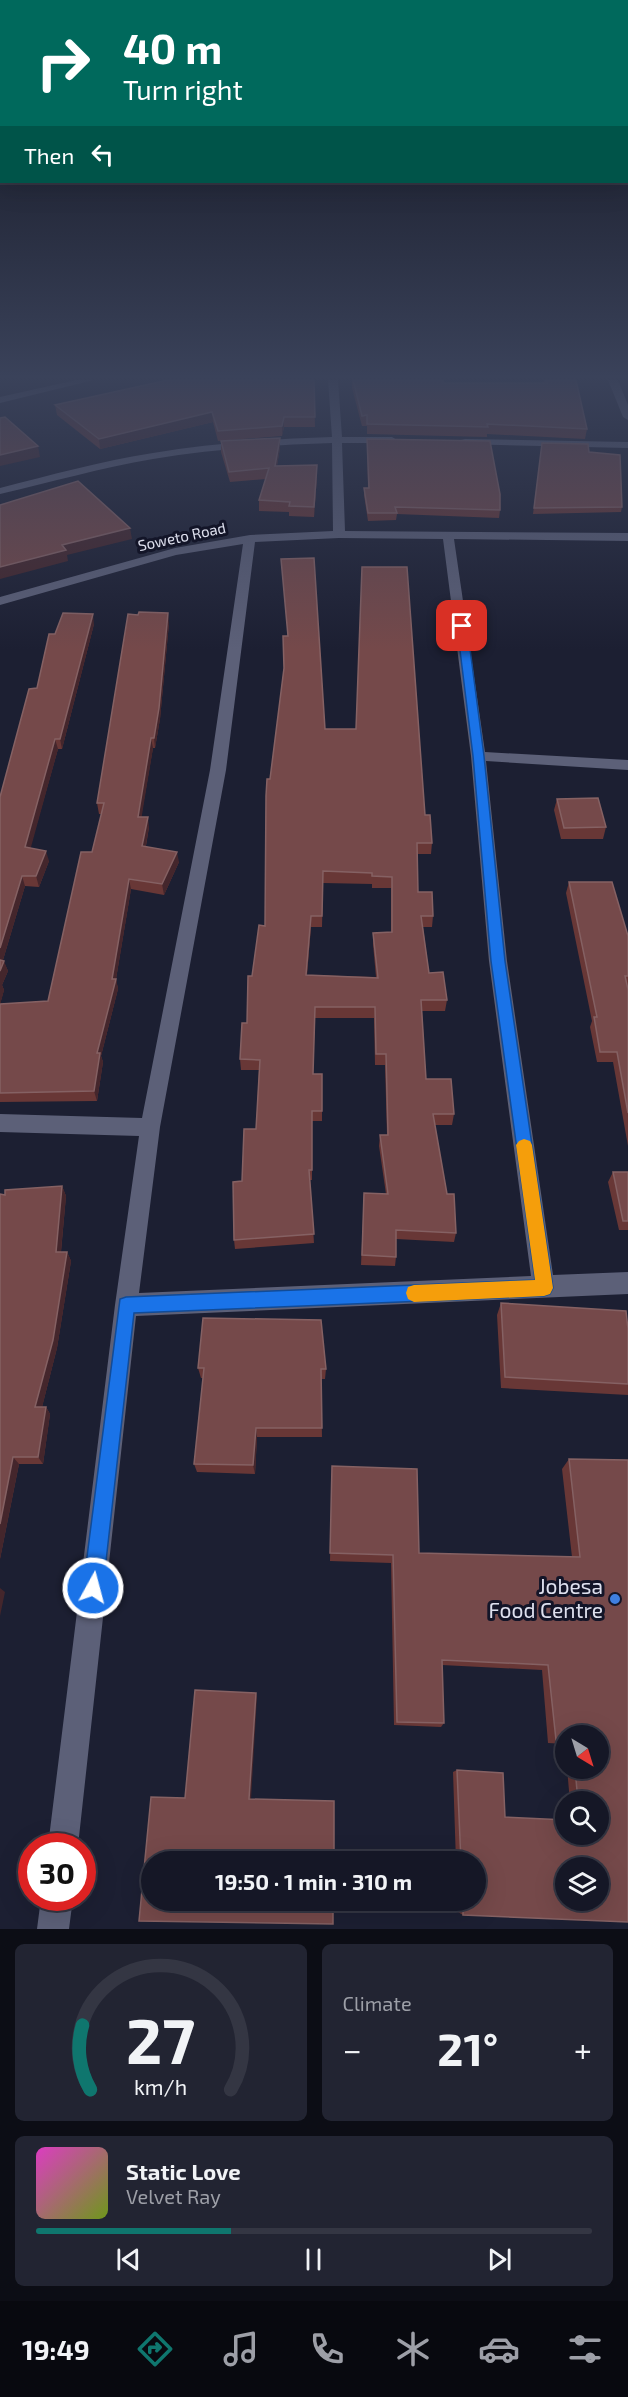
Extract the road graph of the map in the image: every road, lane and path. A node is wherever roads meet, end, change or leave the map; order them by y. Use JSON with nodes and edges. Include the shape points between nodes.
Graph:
{"nodes":[{"id":1,"x":90,"y":470,"type":"edge"},
{"id":2,"x":338,"y":470,"type":"edge"},
{"id":3,"x":0,"y":491,"type":"edge"},
{"id":4,"x":339,"y":534,"type":"junction"},
{"id":5,"x":448,"y":535,"type":"junction"},
{"id":6,"x":628,"y":537,"type":"edge"},
{"id":7,"x":250,"y":539,"type":"junction"},
{"id":8,"x":0,"y":601,"type":"edge"},
{"id":9,"x":478,"y":756,"type":"junction"},
{"id":10,"x":628,"y":765,"type":"edge"},
{"id":11,"x":0,"y":1123,"type":"edge"},
{"id":12,"x":150,"y":1127,"type":"junction"},
{"id":13,"x":628,"y":1283,"type":"edge"},
{"id":14,"x":544,"y":1288,"type":"junction"},
{"id":15,"x":126,"y":1305,"type":"junction"},
{"id":16,"x":65,"y":1833,"type":"edge"},
{"id":17,"x":55,"y":1911,"type":"edge"},
{"id":18,"x":53,"y":1929,"type":"edge"}],
"edges":[{"from":1,"to":3,"type":"street"},
{"from":2,"to":4,"type":"street"},
{"from":4,"to":5,"type":"street","name":"Soweto Road"},
{"from":4,"to":7,"type":"street","name":"Soweto Road"},
{"from":5,"to":6,"type":"street","name":"Soweto Road"},
{"from":5,"to":9,"type":"street"},
{"from":7,"to":8,"type":"street","name":"Soweto Road","via":[[175,552]]},
{"from":7,"to":12,"type":"street","via":[[218,770]]},
{"from":9,"to":10,"type":"street"},
{"from":9,"to":14,"type":"street","via":[[498,961]]},
{"from":11,"to":12,"type":"street"},
{"from":12,"to":15,"type":"street"},
{"from":13,"to":14,"type":"street"},
{"from":14,"to":15,"type":"street"},
{"from":15,"to":16,"type":"street"},
{"from":17,"to":18,"type":"street"}]}
